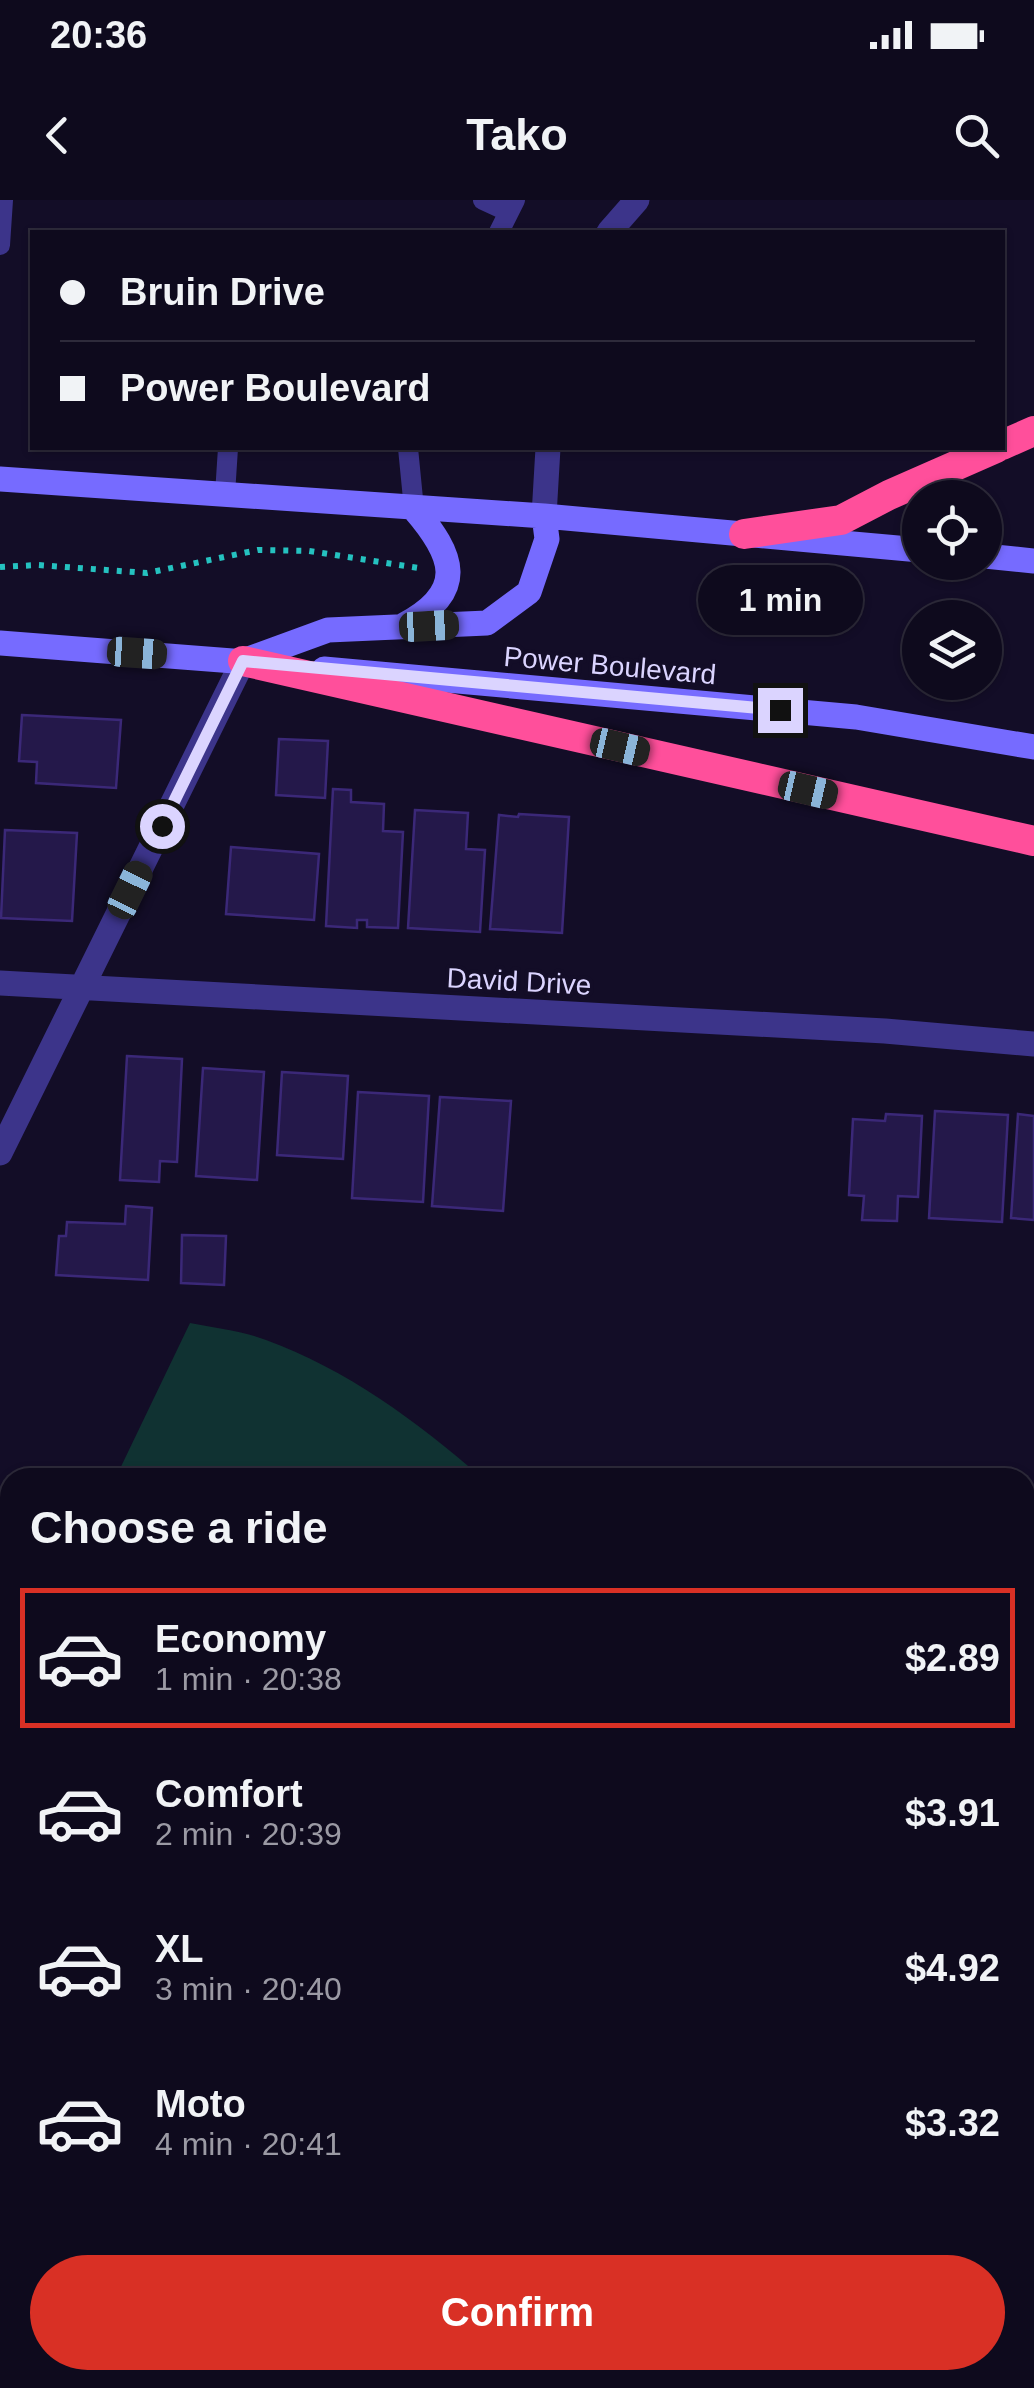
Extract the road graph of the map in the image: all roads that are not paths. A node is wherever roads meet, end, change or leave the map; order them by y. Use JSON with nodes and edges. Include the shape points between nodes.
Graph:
{"nodes":[{"id":1,"x":3,"y":200,"type":"edge"},
{"id":2,"x":482,"y":200,"type":"edge"},
{"id":3,"x":637,"y":200,"type":"edge"},
{"id":4,"x":512,"y":206,"type":"edge"},
{"id":5,"x":500,"y":230,"type":"edge"},
{"id":6,"x":611,"y":230,"type":"edge"},
{"id":7,"x":0,"y":245,"type":"edge"},
{"id":8,"x":1034,"y":431,"type":"edge"},
{"id":9,"x":1005,"y":443,"type":"edge"},
{"id":10,"x":228,"y":450,"type":"edge"},
{"id":11,"x":408,"y":450,"type":"edge"},
{"id":12,"x":548,"y":450,"type":"edge"},
{"id":13,"x":990,"y":450,"type":"edge"},
{"id":14,"x":0,"y":479,"type":"edge"},
{"id":15,"x":225,"y":494,"type":"junction"},
{"id":16,"x":414,"y":509,"type":"junction"},
{"id":17,"x":544,"y":516,"type":"junction"},
{"id":18,"x":744,"y":534,"type":"junction"},
{"id":19,"x":902,"y":548,"type":"edge"},
{"id":20,"x":1002,"y":558,"type":"edge"},
{"id":21,"x":1034,"y":561,"type":"edge"},
{"id":22,"x":400,"y":627,"type":"junction"},
{"id":23,"x":0,"y":643,"type":"edge"},
{"id":24,"x":243,"y":661,"type":"junction"},
{"id":25,"x":1034,"y":747,"type":"edge"},
{"id":26,"x":1034,"y":841,"type":"edge"},
{"id":27,"x":0,"y":983,"type":"edge"},
{"id":28,"x":82,"y":987,"type":"junction"},
{"id":29,"x":1034,"y":1044,"type":"edge"},
{"id":30,"x":0,"y":1153,"type":"edge"}],
"edges":[{"from":1,"to":7,"type":"lane"},
{"from":2,"to":4,"type":"lane"},
{"from":3,"to":6,"type":"street"},
{"from":4,"to":5,"type":"lane"},
{"from":8,"to":9,"type":"highway"},
{"from":10,"to":15,"type":"lane"},
{"from":11,"to":16,"type":"lane"},
{"from":12,"to":17,"type":"street"},
{"from":13,"to":18,"type":"highway","via":[[842,520]]},
{"from":14,"to":15,"type":"main road"},
{"from":15,"to":16,"type":"main road"},
{"from":16,"to":17,"type":"main road"},
{"from":16,"to":22,"type":"main road","via":[[440,538],[449,574],[440,598]]},
{"from":17,"to":18,"type":"main road"},
{"from":17,"to":22,"type":"main road","via":[[546,538],[529,592],[488,622]]},
{"from":18,"to":19,"type":"main road"},
{"from":20,"to":21,"type":"main road"},
{"from":22,"to":24,"type":"main road","via":[[328,630]]},
{"from":23,"to":24,"type":"main road","name":"Power Boulevard"},
{"from":24,"to":25,"type":"main road","name":"Power Boulevard","via":[[856,717]]},
{"from":24,"to":26,"type":"highway"},
{"from":24,"to":28,"type":"street"},
{"from":27,"to":28,"type":"street","name":"David Drive"},
{"from":28,"to":29,"type":"street","name":"David Drive"},
{"from":28,"to":30,"type":"street"}]}
